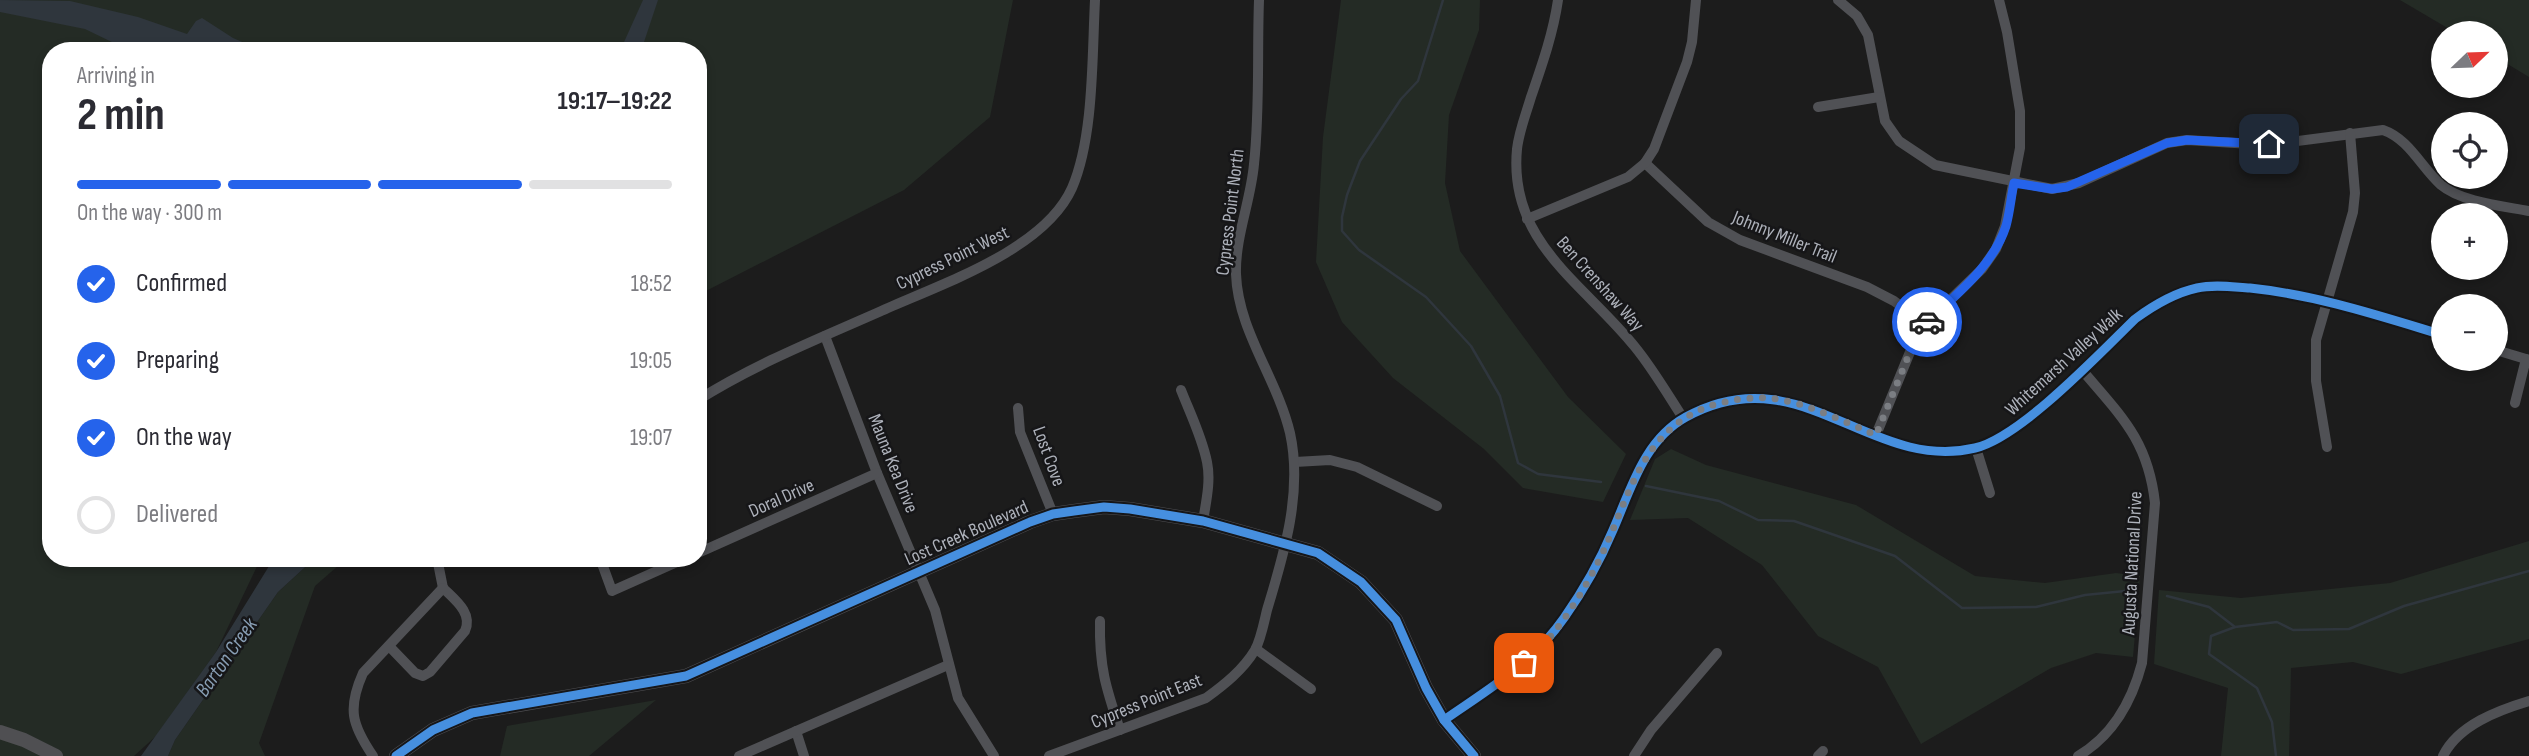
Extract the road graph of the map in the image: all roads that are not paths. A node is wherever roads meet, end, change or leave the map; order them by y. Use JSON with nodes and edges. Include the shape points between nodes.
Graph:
{"nodes":[{"id":1,"x":1096,"y":0,"type":"edge"},
{"id":2,"x":1259,"y":0,"type":"edge"},
{"id":3,"x":1558,"y":0,"type":"edge"},
{"id":4,"x":1696,"y":0,"type":"edge"},
{"id":5,"x":1838,"y":0,"type":"edge"},
{"id":6,"x":1999,"y":0,"type":"edge"},
{"id":7,"x":1879,"y":97,"type":"junction"},
{"id":8,"x":1818,"y":107,"type":"dead end"},
{"id":9,"x":2350,"y":133,"type":"junction"},
{"id":10,"x":1644,"y":163,"type":"junction"},
{"id":11,"x":2014,"y":183,"type":"junction"},
{"id":12,"x":2529,"y":211,"type":"edge"},
{"id":13,"x":1527,"y":219,"type":"junction"},
{"id":14,"x":2328,"y":301,"type":"junction"},
{"id":15,"x":1925,"y":324,"type":"junction"},
{"id":16,"x":2431,"y":331,"type":"edge"},
{"id":17,"x":825,"y":336,"type":"junction"},
{"id":18,"x":2508,"y":354,"type":"edge"},
{"id":19,"x":2527,"y":360,"type":"edge"},
{"id":20,"x":2082,"y":370,"type":"junction"},
{"id":21,"x":1181,"y":390,"type":"dead end"},
{"id":22,"x":707,"y":395,"type":"edge"},
{"id":23,"x":2515,"y":403,"type":"dead end"},
{"id":24,"x":1018,"y":408,"type":"dead end"},
{"id":25,"x":1684,"y":418,"type":"junction"},
{"id":26,"x":1876,"y":435,"type":"junction"},
{"id":27,"x":2327,"y":447,"type":"dead end"},
{"id":28,"x":1976,"y":448,"type":"junction"},
{"id":29,"x":1295,"y":462,"type":"junction"},
{"id":30,"x":877,"y":473,"type":"junction"},
{"id":31,"x":1990,"y":493,"type":"dead end"},
{"id":32,"x":1437,"y":506,"type":"dead end"},
{"id":33,"x":1053,"y":514,"type":"junction"},
{"id":34,"x":1203,"y":521,"type":"junction"},
{"id":35,"x":1286,"y":543,"type":"junction"},
{"id":36,"x":707,"y":549,"type":"edge"},
{"id":37,"x":440,"y":567,"type":"edge"},
{"id":38,"x":603,"y":567,"type":"edge"},
{"id":39,"x":666,"y":567,"type":"edge"},
{"id":40,"x":920,"y":571,"type":"junction"},
{"id":41,"x":443,"y":588,"type":"junction"},
{"id":42,"x":1100,"y":621,"type":"dead end"},
{"id":43,"x":389,"y":646,"type":"junction"},
{"id":44,"x":1256,"y":649,"type":"junction"},
{"id":45,"x":1717,"y":653,"type":"dead end"},
{"id":46,"x":948,"y":665,"type":"junction"},
{"id":47,"x":1311,"y":689,"type":"dead end"},
{"id":48,"x":2529,"y":701,"type":"edge"},
{"id":49,"x":1444,"y":720,"type":"junction"},
{"id":50,"x":1120,"y":730,"type":"junction"},
{"id":51,"x":796,"y":731,"type":"junction"},
{"id":52,"x":0,"y":732,"type":"edge"},
{"id":53,"x":2095,"y":752,"type":"edge"},
{"id":54,"x":56,"y":756,"type":"edge"},
{"id":55,"x":373,"y":756,"type":"edge"},
{"id":56,"x":396,"y":756,"type":"edge"},
{"id":57,"x":739,"y":756,"type":"edge"},
{"id":58,"x":804,"y":756,"type":"edge"},
{"id":59,"x":995,"y":756,"type":"edge"},
{"id":60,"x":1049,"y":756,"type":"edge"},
{"id":61,"x":1474,"y":756,"type":"edge"},
{"id":62,"x":1634,"y":756,"type":"edge"},
{"id":63,"x":2078,"y":756,"type":"edge"},
{"id":64,"x":2443,"y":756,"type":"edge"}],
"edges":[{"from":1,"to":17,"type":"street","name":"Cypress Point West","via":[[1086,143],[1070,191],[1056,213],[992,261]]},
{"from":2,"to":29,"type":"street","name":"Cypress Point North","via":[[1255,161],[1239,243],[1237,283],[1242,313],[1290,432]]},
{"from":3,"to":13,"type":"street","name":"Ben Crenshaw Way","via":[[1554,29],[1517,149]]},
{"from":4,"to":10,"type":"street","via":[[1687,62],[1654,149]]},
{"from":5,"to":7,"type":"street","via":[[1857,16],[1868,35]]},
{"from":6,"to":11,"type":"street","via":[[2020,111]]},
{"from":7,"to":8,"type":"street"},
{"from":7,"to":11,"type":"street","via":[[1885,121],[1899,141],[1917,155],[1936,165]]},
{"from":9,"to":11,"type":"street","via":[[2267,145],[2187,140],[2167,143],[2067,187]]},
{"from":9,"to":12,"type":"street","via":[[2383,130],[2396,135],[2441,185],[2457,195]]},
{"from":9,"to":14,"type":"street","via":[[2353,212]]},
{"from":10,"to":13,"type":"street","via":[[1628,177]]},
{"from":10,"to":15,"type":"street","name":"Johnny Miller Trail","via":[[1708,222],[1740,240],[1867,287]]},
{"from":11,"to":15,"type":"street","via":[[2006,226],[1996,249],[1982,269]]},
{"from":13,"to":25,"type":"street","name":"Ben Crenshaw Way","via":[[1563,272],[1635,347]]},
{"from":14,"to":16,"type":"street","name":"Whitemarsh Valley Walk"},
{"from":14,"to":20,"type":"street","name":"Whitemarsh Valley Walk","via":[[2228,286],[2199,288],[2154,306]]},
{"from":14,"to":27,"type":"street","via":[[2316,340],[2315,362]]},
{"from":15,"to":26,"type":"street"},
{"from":17,"to":22,"type":"street","name":"Cypress Point West"},
{"from":17,"to":30,"type":"street","name":"Mauna Kea Drive"},
{"from":18,"to":19,"type":"street"},
{"from":19,"to":23,"type":"street"},
{"from":20,"to":28,"type":"street","name":"Whitemarsh Valley Walk","via":[[2019,425]]},
{"from":20,"to":53,"type":"street","name":"Augusta National Drive","via":[[2140,442],[2155,503],[2142,663],[2127,706]]},
{"from":21,"to":34,"type":"street","via":[[1208,463]]},
{"from":24,"to":33,"type":"street","name":"Lost Cove","via":[[1020,432]]},
{"from":25,"to":26,"type":"street","name":"Whitemarsh Valley Walk","via":[[1730,400],[1778,399]]},
{"from":25,"to":49,"type":"street","name":"Whitemarsh Valley Walk","via":[[1649,452],[1594,571],[1539,651]]},
{"from":26,"to":28,"type":"street","name":"Whitemarsh Valley Walk","via":[[1936,451]]},
{"from":28,"to":31,"type":"street"},
{"from":29,"to":32,"type":"street","via":[[1330,460],[1357,467]]},
{"from":29,"to":35,"type":"street","name":"Cypress Point North"},
{"from":30,"to":36,"type":"street","name":"Doral Drive"},
{"from":30,"to":40,"type":"street","name":"Mauna Kea Drive"},
{"from":33,"to":34,"type":"street","name":"Lost Creek Boulevard","via":[[1104,507]]},
{"from":33,"to":40,"type":"street","name":"Lost Creek Boulevard"},
{"from":34,"to":35,"type":"street","name":"Lost Creek Boulevard"},
{"from":35,"to":44,"type":"street","name":"Cypress Point East"},
{"from":35,"to":49,"type":"street","name":"Lost Creek Boulevard","via":[[1318,553],[1377,597],[1396,620]]},
{"from":37,"to":41,"type":"street"},
{"from":38,"to":39,"type":"street","via":[[612,591]]},
{"from":40,"to":46,"type":"street","name":"Mauna Kea Drive"},
{"from":40,"to":56,"type":"street","name":"Lost Creek Boulevard","via":[[686,676],[472,713],[433,730]]},
{"from":41,"to":43,"type":"street"},
{"from":41,"to":43,"type":"street","via":[[464,610],[468,625],[430,672],[419,676]]},
{"from":42,"to":50,"type":"street","via":[[1103,680]]},
{"from":43,"to":55,"type":"street","via":[[363,673],[353,703],[360,737]]},
{"from":44,"to":47,"type":"street"},
{"from":44,"to":50,"type":"street","name":"Cypress Point East","via":[[1206,698]]},
{"from":45,"to":62,"type":"street"},
{"from":46,"to":51,"type":"street"},
{"from":46,"to":59,"type":"street","name":"Mauna Kea Drive","via":[[958,698]]},
{"from":48,"to":64,"type":"street","via":[[2484,718]]},
{"from":49,"to":61,"type":"street","name":"Lost Creek Boulevard"},
{"from":50,"to":60,"type":"street","name":"Cypress Point East"},
{"from":51,"to":57,"type":"street"},
{"from":51,"to":58,"type":"street"},
{"from":52,"to":54,"type":"street"},
{"from":53,"to":63,"type":"street","name":"Augusta National Drive"}]}
